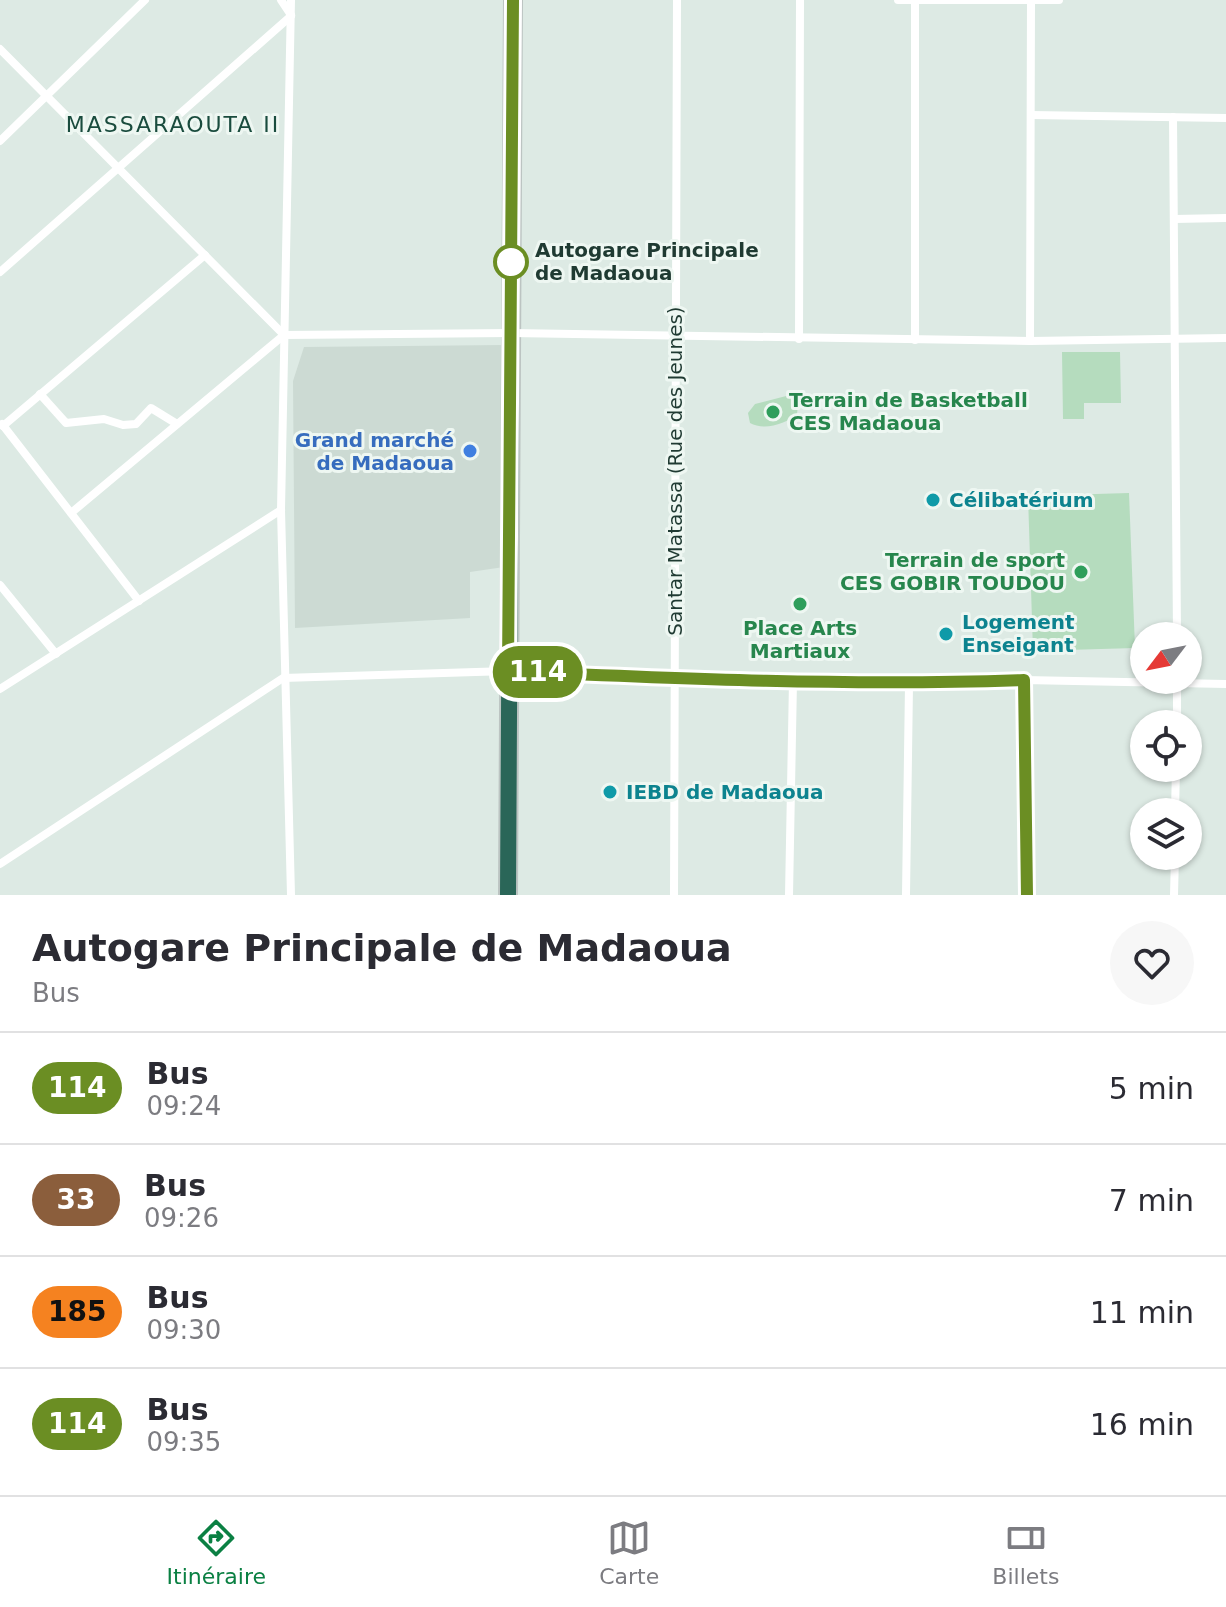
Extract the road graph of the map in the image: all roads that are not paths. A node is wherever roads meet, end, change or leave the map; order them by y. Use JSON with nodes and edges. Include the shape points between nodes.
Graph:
{"nodes":[{"id":1,"x":145,"y":0,"type":"edge"},
{"id":2,"x":281,"y":0,"type":"edge"},
{"id":3,"x":291,"y":0,"type":"edge"},
{"id":4,"x":513,"y":0,"type":"edge"},
{"id":5,"x":677,"y":0,"type":"edge"},
{"id":6,"x":800,"y":0,"type":"edge"},
{"id":7,"x":898,"y":0,"type":"edge"},
{"id":8,"x":915,"y":0,"type":"edge"},
{"id":9,"x":1031,"y":0,"type":"edge"},
{"id":10,"x":1059,"y":0,"type":"edge"},
{"id":11,"x":291,"y":16,"type":"junction"},
{"id":12,"x":0,"y":49,"type":"edge"},
{"id":13,"x":46,"y":96,"type":"junction"},
{"id":14,"x":1031,"y":115,"type":"junction"},
{"id":15,"x":1173,"y":117,"type":"junction"},
{"id":16,"x":1226,"y":118,"type":"edge"},
{"id":17,"x":0,"y":141,"type":"edge"},
{"id":18,"x":119,"y":168,"type":"junction"},
{"id":19,"x":1226,"y":218,"type":"edge"},
{"id":20,"x":1174,"y":219,"type":"junction"},
{"id":21,"x":205,"y":255,"type":"junction"},
{"id":22,"x":0,"y":272,"type":"edge"},
{"id":23,"x":511,"y":333,"type":"junction"},
{"id":24,"x":284,"y":335,"type":"junction"},
{"id":25,"x":1173,"y":337,"type":"junction"},
{"id":26,"x":675,"y":338,"type":"junction"},
{"id":27,"x":1226,"y":338,"type":"edge"},
{"id":28,"x":799,"y":339,"type":"junction"},
{"id":29,"x":915,"y":340,"type":"junction"},
{"id":30,"x":1030,"y":341,"type":"junction"},
{"id":31,"x":40,"y":394,"type":"junction"},
{"id":32,"x":2,"y":424,"type":"edge"},
{"id":33,"x":177,"y":424,"type":"junction"},
{"id":34,"x":281,"y":510,"type":"junction"},
{"id":35,"x":71,"y":513,"type":"junction"},
{"id":36,"x":0,"y":585,"type":"edge"},
{"id":37,"x":139,"y":601,"type":"junction"},
{"id":38,"x":1177,"y":622,"type":"edge"},
{"id":39,"x":56,"y":654,"type":"junction"},
{"id":40,"x":508,"y":671,"type":"junction"},
{"id":41,"x":283,"y":678,"type":"junction"},
{"id":42,"x":674,"y":680,"type":"junction"},
{"id":43,"x":1024,"y":680,"type":"junction"},
{"id":44,"x":1130,"y":680,"type":"edge"},
{"id":45,"x":793,"y":681,"type":"junction"},
{"id":46,"x":1202,"y":682,"type":"edge"},
{"id":47,"x":1226,"y":684,"type":"edge"},
{"id":48,"x":909,"y":685,"type":"junction"},
{"id":49,"x":0,"y":689,"type":"edge"},
{"id":50,"x":0,"y":864,"type":"edge"},
{"id":51,"x":1175,"y":870,"type":"edge"},
{"id":52,"x":291,"y":895,"type":"edge"},
{"id":53,"x":508,"y":895,"type":"edge"},
{"id":54,"x":674,"y":895,"type":"edge"},
{"id":55,"x":789,"y":895,"type":"edge"},
{"id":56,"x":906,"y":895,"type":"edge"},
{"id":57,"x":1027,"y":895,"type":"edge"},
{"id":58,"x":1174,"y":895,"type":"edge"}],
"edges":[{"from":1,"to":13,"type":"street"},
{"from":2,"to":11,"type":"street"},
{"from":3,"to":11,"type":"street"},
{"from":4,"to":23,"type":"highway"},
{"from":5,"to":26,"type":"street","name":"Santar Matassa (Rue des Jeunes)"},
{"from":6,"to":28,"type":"street"},
{"from":7,"to":8,"type":"street"},
{"from":8,"to":9,"type":"street"},
{"from":8,"to":29,"type":"street"},
{"from":9,"to":10,"type":"street"},
{"from":9,"to":14,"type":"street"},
{"from":11,"to":18,"type":"street"},
{"from":11,"to":24,"type":"street"},
{"from":12,"to":13,"type":"street"},
{"from":13,"to":17,"type":"street"},
{"from":13,"to":18,"type":"street"},
{"from":14,"to":15,"type":"street"},
{"from":14,"to":30,"type":"street"},
{"from":15,"to":16,"type":"street"},
{"from":15,"to":20,"type":"street"},
{"from":18,"to":21,"type":"street"},
{"from":18,"to":22,"type":"street"},
{"from":19,"to":20,"type":"street"},
{"from":20,"to":25,"type":"street"},
{"from":21,"to":24,"type":"street"},
{"from":21,"to":31,"type":"street"},
{"from":23,"to":24,"type":"street"},
{"from":23,"to":26,"type":"street"},
{"from":23,"to":40,"type":"highway"},
{"from":24,"to":33,"type":"street"},
{"from":24,"to":34,"type":"street"},
{"from":25,"to":27,"type":"street"},
{"from":25,"to":30,"type":"street"},
{"from":25,"to":38,"type":"street"},
{"from":26,"to":28,"type":"street"},
{"from":26,"to":42,"type":"street","name":"Santar Matassa (Rue des Jeunes)"},
{"from":28,"to":29,"type":"street"},
{"from":29,"to":30,"type":"street"},
{"from":31,"to":32,"type":"street"},
{"from":31,"to":33,"type":"street","via":[[66,423],[104,419],[136,424],[151,408]]},
{"from":32,"to":35,"type":"street"},
{"from":33,"to":35,"type":"street"},
{"from":34,"to":37,"type":"street"},
{"from":34,"to":41,"type":"street"},
{"from":35,"to":37,"type":"street"},
{"from":36,"to":39,"type":"street"},
{"from":37,"to":39,"type":"street"},
{"from":39,"to":49,"type":"street"},
{"from":40,"to":41,"type":"street"},
{"from":40,"to":42,"type":"street"},
{"from":40,"to":53,"type":"highway"},
{"from":41,"to":50,"type":"street"},
{"from":41,"to":52,"type":"street"},
{"from":42,"to":45,"type":"street"},
{"from":42,"to":54,"type":"street","name":"Santar Matassa (Rue des Jeunes)"},
{"from":43,"to":44,"type":"street"},
{"from":43,"to":48,"type":"street"},
{"from":43,"to":57,"type":"street"},
{"from":45,"to":48,"type":"street"},
{"from":45,"to":55,"type":"street"},
{"from":46,"to":47,"type":"street"},
{"from":48,"to":56,"type":"street"},
{"from":51,"to":58,"type":"street"}]}
